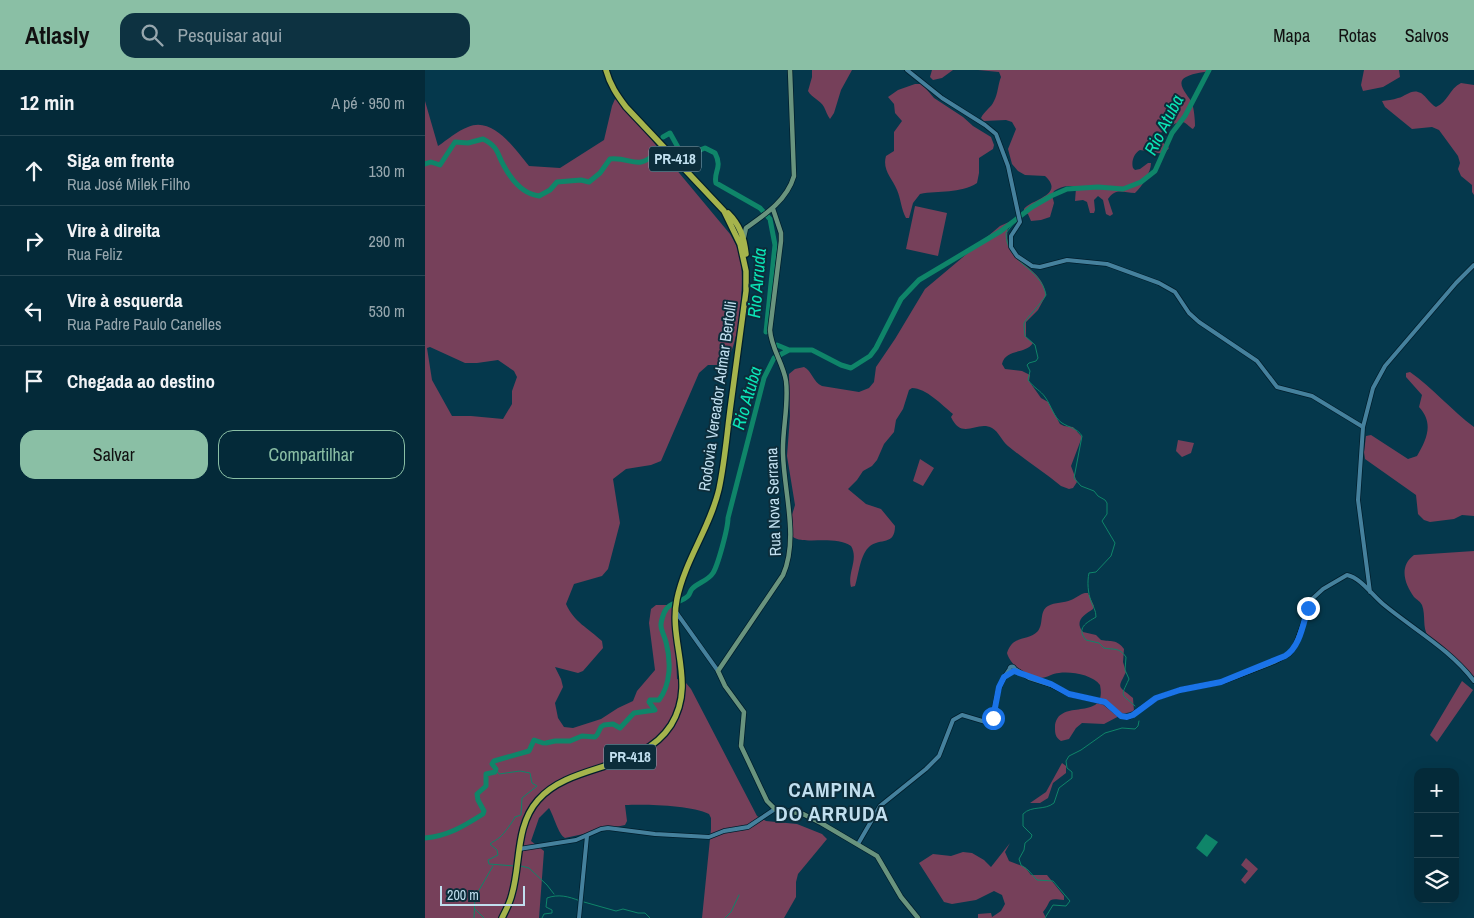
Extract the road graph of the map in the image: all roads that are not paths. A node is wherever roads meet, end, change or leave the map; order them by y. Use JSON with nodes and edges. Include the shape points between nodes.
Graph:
{"nodes":[{"id":1,"x":606,"y":70,"type":"edge"},
{"id":2,"x":790,"y":70,"type":"edge"},
{"id":3,"x":907,"y":70,"type":"edge"},
{"id":4,"x":773,"y":209,"type":"junction"},
{"id":5,"x":724,"y":211,"type":"junction"},
{"id":6,"x":739,"y":227,"type":"junction"},
{"id":7,"x":746,"y":228,"type":"junction"},
{"id":8,"x":744,"y":238,"type":"junction"},
{"id":9,"x":1474,"y":265,"type":"edge"},
{"id":10,"x":746,"y":271,"type":"junction"},
{"id":11,"x":1363,"y":427,"type":"junction"},
{"id":12,"x":1370,"y":592,"type":"junction"},
{"id":13,"x":676,"y":606,"type":"junction"},
{"id":14,"x":718,"y":671,"type":"junction"},
{"id":15,"x":1474,"y":681,"type":"edge"},
{"id":16,"x":775,"y":809,"type":"junction"},
{"id":17,"x":587,"y":836,"type":"junction"},
{"id":18,"x":858,"y":844,"type":"junction"},
{"id":19,"x":519,"y":850,"type":"junction"},
{"id":20,"x":502,"y":918,"type":"edge"},
{"id":21,"x":579,"y":918,"type":"edge"},
{"id":22,"x":919,"y":918,"type":"edge"}],
"edges":[{"from":1,"to":5,"type":"highway","name":"Rodovia Vereador Admar Bertolli","number":"PR-418","via":[[616,94],[626,107]]},
{"from":2,"to":4,"type":"main road","via":[[794,176]]},
{"from":3,"to":11,"type":"street","via":[[996,134],[1008,166],[1020,223],[1010,243],[1024,262],[1036,267],[1067,260],[1107,264],[1159,283],[1175,292],[1199,322],[1260,364],[1277,387],[1312,396]]},
{"from":4,"to":7,"type":"main road"},
{"from":4,"to":14,"type":"main road","name":"Rua Nova Serrana","via":[[781,242],[770,330],[786,383],[783,452],[789,506],[787,566]]},
{"from":5,"to":6,"type":"highway"},
{"from":5,"to":10,"type":"highway","name":"Rodovia Vereador Admar Bertolli","number":"PR-418","via":[[740,244]]},
{"from":6,"to":7,"type":"main road"},
{"from":6,"to":8,"type":"highway"},
{"from":7,"to":8,"type":"main road"},
{"from":8,"to":10,"type":"highway"},
{"from":9,"to":11,"type":"street","via":[[1383,368],[1373,388]]},
{"from":10,"to":13,"type":"highway","name":"Rodovia Vereador Admar Bertolli","number":"PR-418","via":[[719,490],[687,568]]},
{"from":11,"to":12,"type":"street","via":[[1358,500]]},
{"from":12,"to":15,"type":"street","via":[[1452,657]]},
{"from":12,"to":18,"type":"street","via":[[1352,576],[1343,576],[1312,599],[1289,654],[1221,682],[1156,698],[1127,717],[1119,715],[1105,702],[1069,694],[1013,670],[1004,677],[997,693],[992,722],[961,715],[953,720],[939,756],[880,806]]},
{"from":13,"to":14,"type":"street"},
{"from":13,"to":19,"type":"highway","name":"Rodovia Vereador Admar Bertolli","number":"PR-418","via":[[683,678],[678,709],[671,725],[652,744],[636,754],[546,792],[526,820]]},
{"from":14,"to":16,"type":"main road","via":[[744,712],[741,746],[767,801]]},
{"from":16,"to":17,"type":"street","via":[[749,827],[725,830],[709,837],[608,828]]},
{"from":16,"to":18,"type":"main road","via":[[810,817]]},
{"from":17,"to":19,"type":"street"},
{"from":17,"to":21,"type":"street"},
{"from":18,"to":22,"type":"main road","via":[[877,856],[901,897]]},
{"from":19,"to":20,"type":"highway","name":"Rodovia Vereador Admar Bertolli","number":"PR-418","via":[[513,894]]}]}
